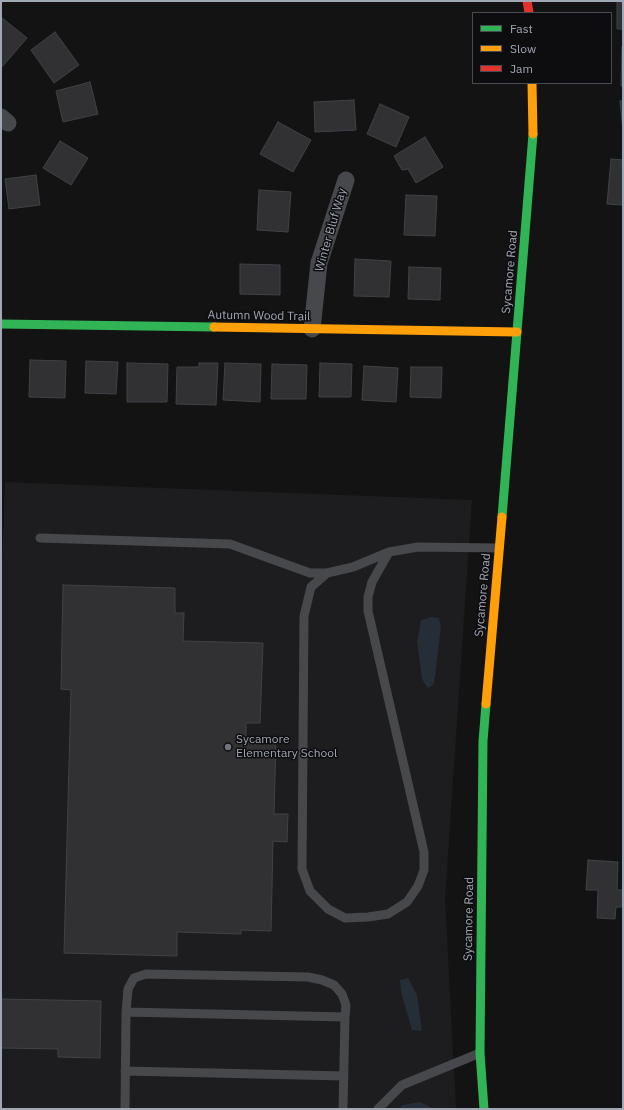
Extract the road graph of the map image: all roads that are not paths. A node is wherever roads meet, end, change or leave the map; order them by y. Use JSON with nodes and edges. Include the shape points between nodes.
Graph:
{"nodes":[{"id":1,"x":527,"y":1,"type":"edge"},
{"id":2,"x":529,"y":12,"type":"edge"},
{"id":3,"x":532,"y":84,"type":"edge"},
{"id":4,"x":346,"y":180,"type":"dead end"},
{"id":5,"x":1,"y":324,"type":"edge"},
{"id":6,"x":312,"y":329,"type":"junction"},
{"id":7,"x":517,"y":332,"type":"junction"},
{"id":8,"x":40,"y":538,"type":"dead end"},
{"id":9,"x":499,"y":548,"type":"junction"},
{"id":10,"x":389,"y":552,"type":"junction"},
{"id":11,"x":327,"y":574,"type":"junction"},
{"id":12,"x":126,"y":1012,"type":"junction"},
{"id":13,"x":345,"y":1017,"type":"junction"},
{"id":14,"x":480,"y":1053,"type":"junction"},
{"id":15,"x":125,"y":1071,"type":"junction"},
{"id":16,"x":344,"y":1076,"type":"junction"},
{"id":17,"x":125,"y":1109,"type":"edge"},
{"id":18,"x":343,"y":1109,"type":"edge"},
{"id":19,"x":378,"y":1109,"type":"edge"},
{"id":20,"x":484,"y":1109,"type":"edge"}],
"edges":[{"from":1,"to":2,"type":"street"},
{"from":3,"to":7,"type":"street","name":"Sycamore Road","via":[[533,139]]},
{"from":4,"to":6,"type":"street","name":"Winter Bluf Way","via":[[319,263]]},
{"from":5,"to":6,"type":"street","name":"Autumn Wood Trail"},
{"from":6,"to":7,"type":"street","name":"Autumn Wood Trail"},
{"from":7,"to":9,"type":"street","name":"Sycamore Road"},
{"from":8,"to":11,"type":"lane","via":[[230,544],[310,573]]},
{"from":9,"to":10,"type":"lane","via":[[418,547]]},
{"from":9,"to":14,"type":"street","name":"Sycamore Road","via":[[483,741]]},
{"from":10,"to":11,"type":"lane","via":[[353,567]]},
{"from":10,"to":11,"type":"lane","via":[[372,582],[368,611],[424,852],[424,870],[408,902],[388,914],[368,917],[345,918],[328,909],[310,891],[302,869],[304,616],[311,588]]},
{"from":12,"to":13,"type":"lane"},
{"from":12,"to":13,"type":"lane","via":[[128,989],[134,978],[146,974],[308,977],[334,985],[342,994],[346,1005]]},
{"from":12,"to":15,"type":"lane"},
{"from":13,"to":16,"type":"lane"},
{"from":14,"to":19,"type":"lane","via":[[402,1086]]},
{"from":14,"to":20,"type":"street","name":"Sycamore Road"},
{"from":15,"to":16,"type":"lane"},
{"from":15,"to":17,"type":"lane"},
{"from":16,"to":18,"type":"lane"}]}
